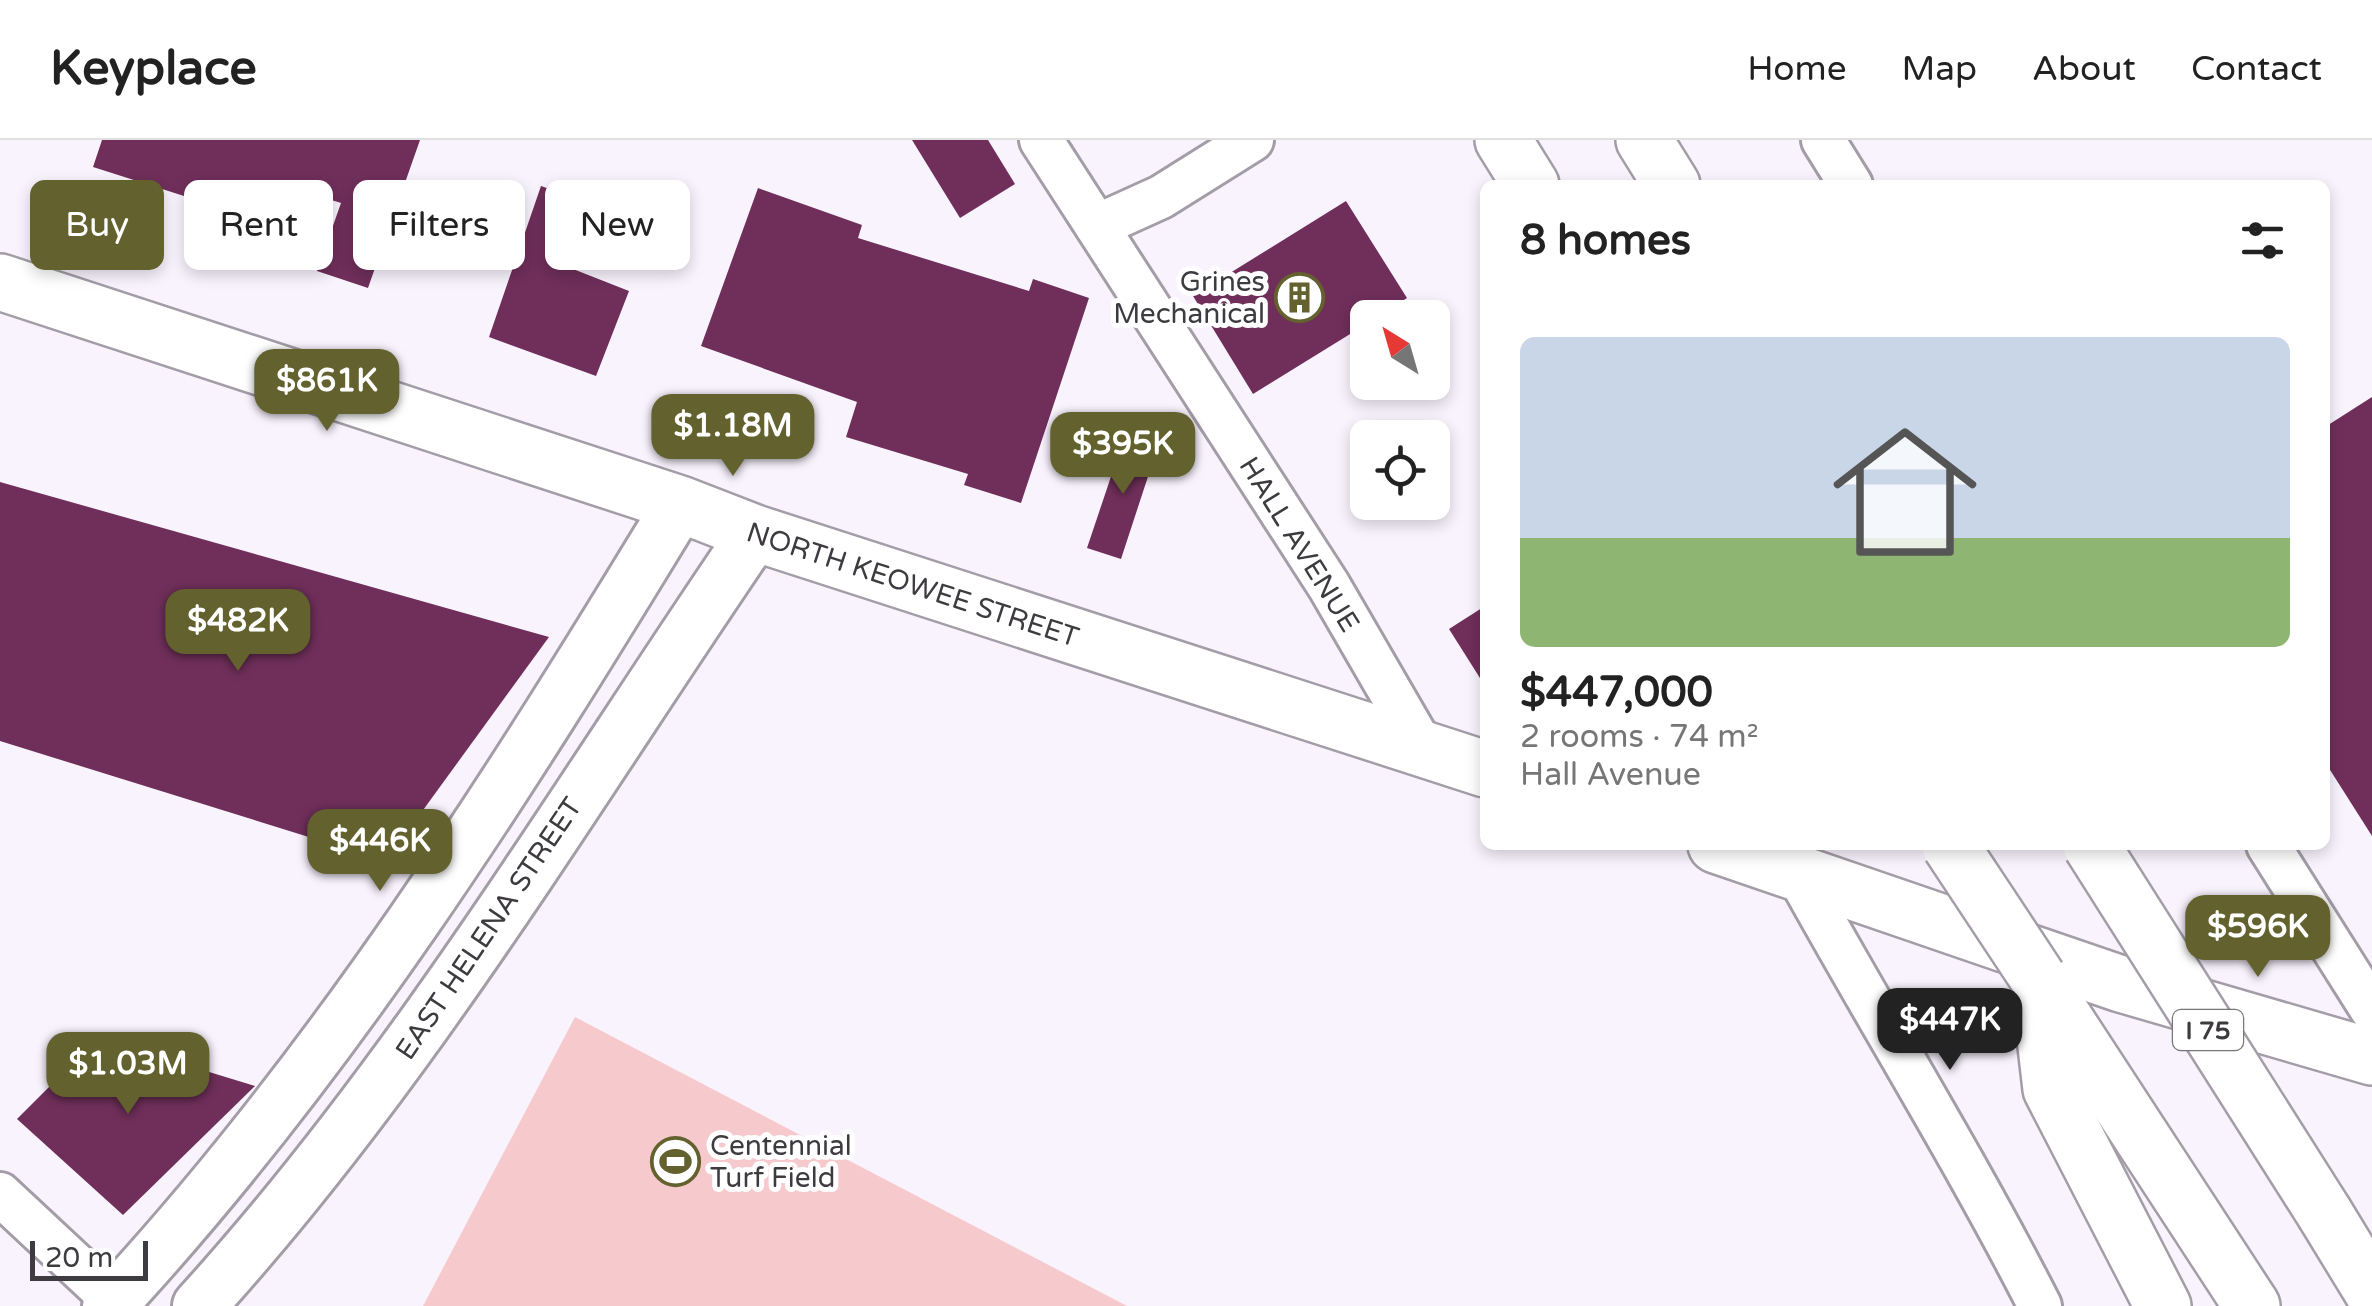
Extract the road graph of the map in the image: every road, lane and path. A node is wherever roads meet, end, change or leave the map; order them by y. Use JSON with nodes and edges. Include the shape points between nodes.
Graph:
{"nodes":[{"id":1,"x":1041,"y":140,"type":"edge"},
{"id":2,"x":1252,"y":140,"type":"edge"},
{"id":3,"x":1503,"y":140,"type":"edge"},
{"id":4,"x":1644,"y":140,"type":"edge"},
{"id":5,"x":1823,"y":140,"type":"edge"},
{"id":6,"x":1528,"y":180,"type":"edge"},
{"id":7,"x":1669,"y":180,"type":"edge"},
{"id":8,"x":1848,"y":180,"type":"edge"},
{"id":9,"x":1097,"y":226,"type":"junction"},
{"id":10,"x":0,"y":282,"type":"edge"},
{"id":11,"x":680,"y":504,"type":"junction"},
{"id":12,"x":755,"y":533,"type":"junction"},
{"id":13,"x":1424,"y":750,"type":"junction"},
{"id":14,"x":1480,"y":767,"type":"edge"},
{"id":15,"x":1730,"y":850,"type":"edge"},
{"id":16,"x":1953,"y":850,"type":"edge"},
{"id":17,"x":2094,"y":850,"type":"edge"},
{"id":18,"x":2271,"y":850,"type":"edge"},
{"id":19,"x":1797,"y":873,"type":"junction"},
{"id":20,"x":2038,"y":978,"type":"junction"},
{"id":21,"x":2372,"y":1010,"type":"edge"},
{"id":22,"x":2372,"y":1057,"type":"edge"},
{"id":23,"x":0,"y":1194,"type":"edge"},
{"id":24,"x":2372,"y":1290,"type":"edge"},
{"id":25,"x":114,"y":1304,"type":"edge"},
{"id":26,"x":199,"y":1306,"type":"edge"},
{"id":27,"x":2040,"y":1306,"type":"edge"},
{"id":28,"x":2164,"y":1306,"type":"edge"},
{"id":29,"x":2252,"y":1306,"type":"edge"}],
"edges":[{"from":1,"to":9,"type":"street","name":"HALL AVENUE"},
{"from":2,"to":9,"type":"street","via":[[1161,197]]},
{"from":3,"to":6,"type":"main road"},
{"from":4,"to":7,"type":"main road"},
{"from":5,"to":8,"type":"street"},
{"from":9,"to":13,"type":"street","name":"HALL AVENUE","via":[[1329,586]]},
{"from":10,"to":11,"type":"main road","name":"NORTH KEOWEE STREET"},
{"from":11,"to":12,"type":"main road","name":"NORTH KEOWEE STREET"},
{"from":11,"to":25,"type":"street","via":[[326,1046]]},
{"from":12,"to":13,"type":"main road","name":"NORTH KEOWEE STREET"},
{"from":12,"to":26,"type":"street","name":"EAST HELENA STREET","via":[[382,1085],[275,1223]]},
{"from":13,"to":14,"type":"main road","name":"NORTH KEOWEE STREET"},
{"from":15,"to":19,"type":"main road"},
{"from":16,"to":20,"type":"main road","bridge":true},
{"from":17,"to":24,"type":"main road","number":"I 75","bridge":true},
{"from":18,"to":21,"type":"street"},
{"from":19,"to":22,"type":"main road","via":[[2120,984]]},
{"from":19,"to":27,"type":"street","via":[[1907,1072],[1981,1189]]},
{"from":20,"to":28,"type":"main road","via":[[2052,1088]]},
{"from":20,"to":29,"type":"main road"},
{"from":23,"to":25,"type":"street"}]}
